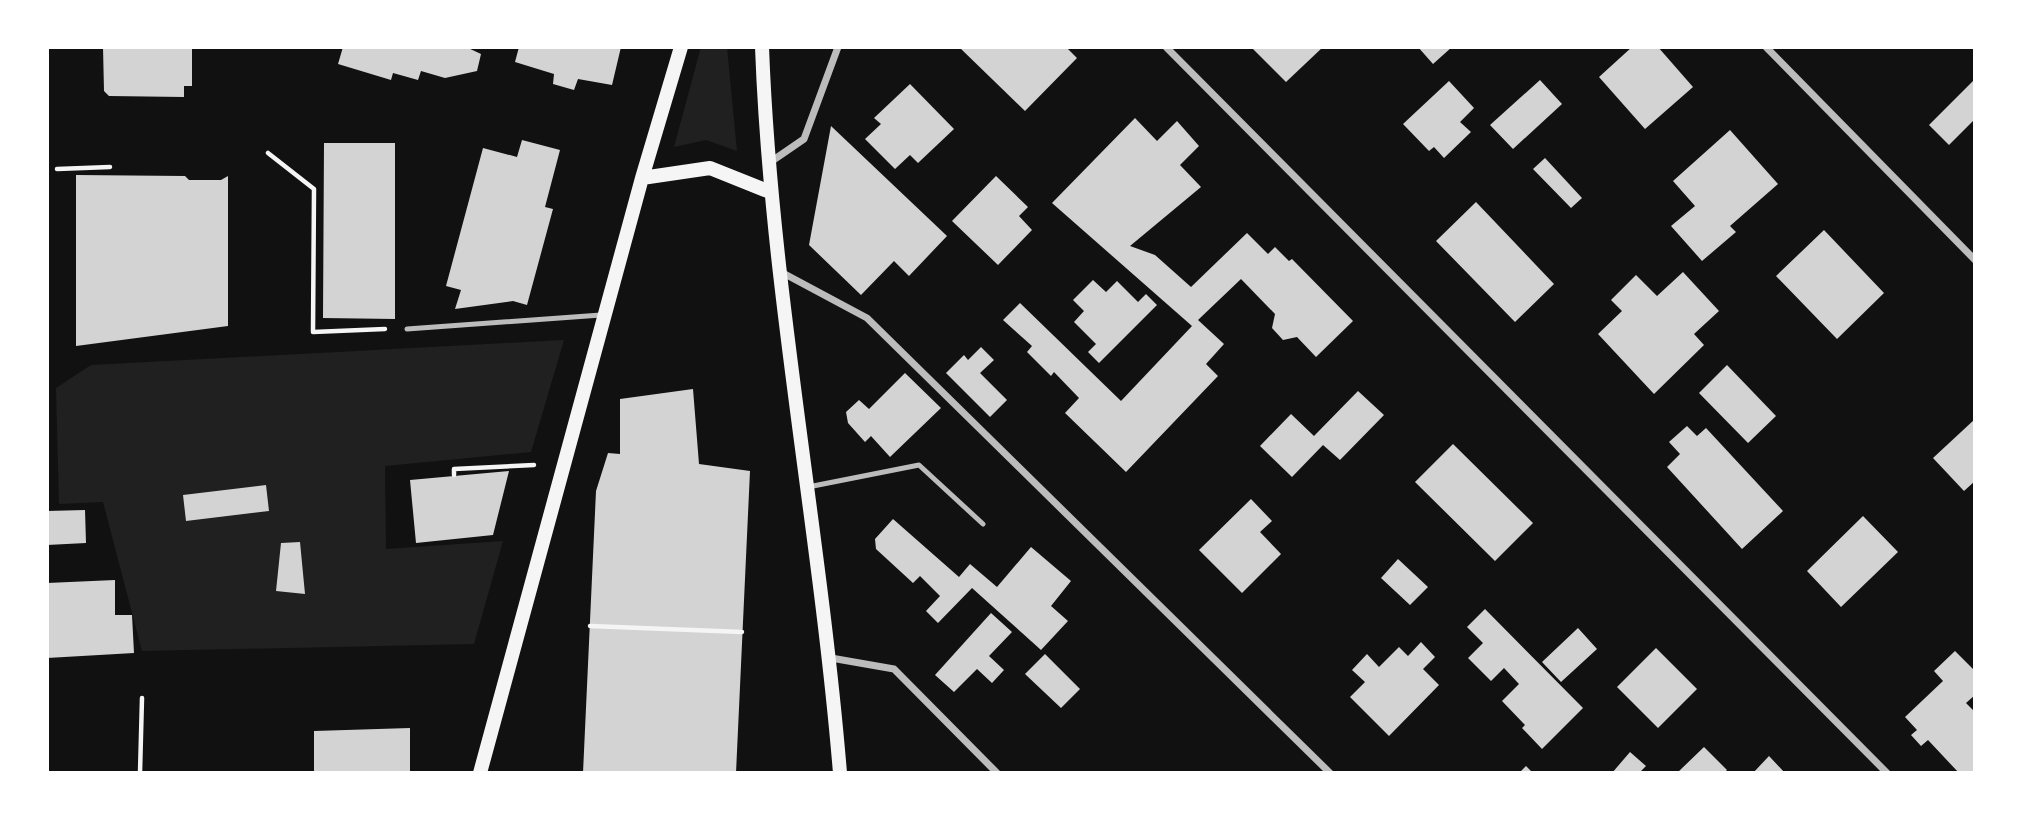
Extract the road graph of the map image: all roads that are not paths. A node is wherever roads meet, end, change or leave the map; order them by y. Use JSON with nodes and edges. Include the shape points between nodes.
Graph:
{"nodes":[{"id":1,"x":681,"y":47,"type":"edge"},
{"id":2,"x":762,"y":47,"type":"edge"},
{"id":3,"x":838,"y":47,"type":"edge"},
{"id":4,"x":1166,"y":47,"type":"edge"},
{"id":5,"x":1766,"y":47,"type":"edge"},
{"id":6,"x":768,"y":163,"type":"junction"},
{"id":7,"x":642,"y":178,"type":"junction"},
{"id":8,"x":770,"y":192,"type":"junction"},
{"id":9,"x":1975,"y":260,"type":"edge"},
{"id":10,"x":780,"y":272,"type":"junction"},
{"id":11,"x":605,"y":315,"type":"junction"},
{"id":12,"x":407,"y":329,"type":"road end"},
{"id":13,"x":808,"y":487,"type":"junction"},
{"id":14,"x":983,"y":524,"type":"dead end"},
{"id":15,"x":831,"y":658,"type":"junction"},
{"id":16,"x":480,"y":773,"type":"edge"},
{"id":17,"x":840,"y":773,"type":"edge"},
{"id":18,"x":997,"y":773,"type":"edge"},
{"id":19,"x":1330,"y":773,"type":"edge"},
{"id":20,"x":1886,"y":773,"type":"edge"}],
"edges":[{"from":1,"to":7,"type":"main road"},
{"from":2,"to":6,"type":"main road"},
{"from":3,"to":6,"type":"street","via":[[804,139]]},
{"from":4,"to":20,"type":"street"},
{"from":5,"to":9,"type":"street"},
{"from":6,"to":8,"type":"main road"},
{"from":7,"to":8,"type":"main road","via":[[710,168]]},
{"from":7,"to":11,"type":"main road"},
{"from":8,"to":10,"type":"main road"},
{"from":10,"to":13,"type":"main road"},
{"from":10,"to":19,"type":"street","via":[[867,317]]},
{"from":11,"to":12,"type":"lane"},
{"from":11,"to":16,"type":"main road"},
{"from":13,"to":14,"type":"lane","via":[[919,465]]},
{"from":13,"to":15,"type":"main road"},
{"from":15,"to":17,"type":"main road"},
{"from":15,"to":18,"type":"street","via":[[894,669]]}]}
